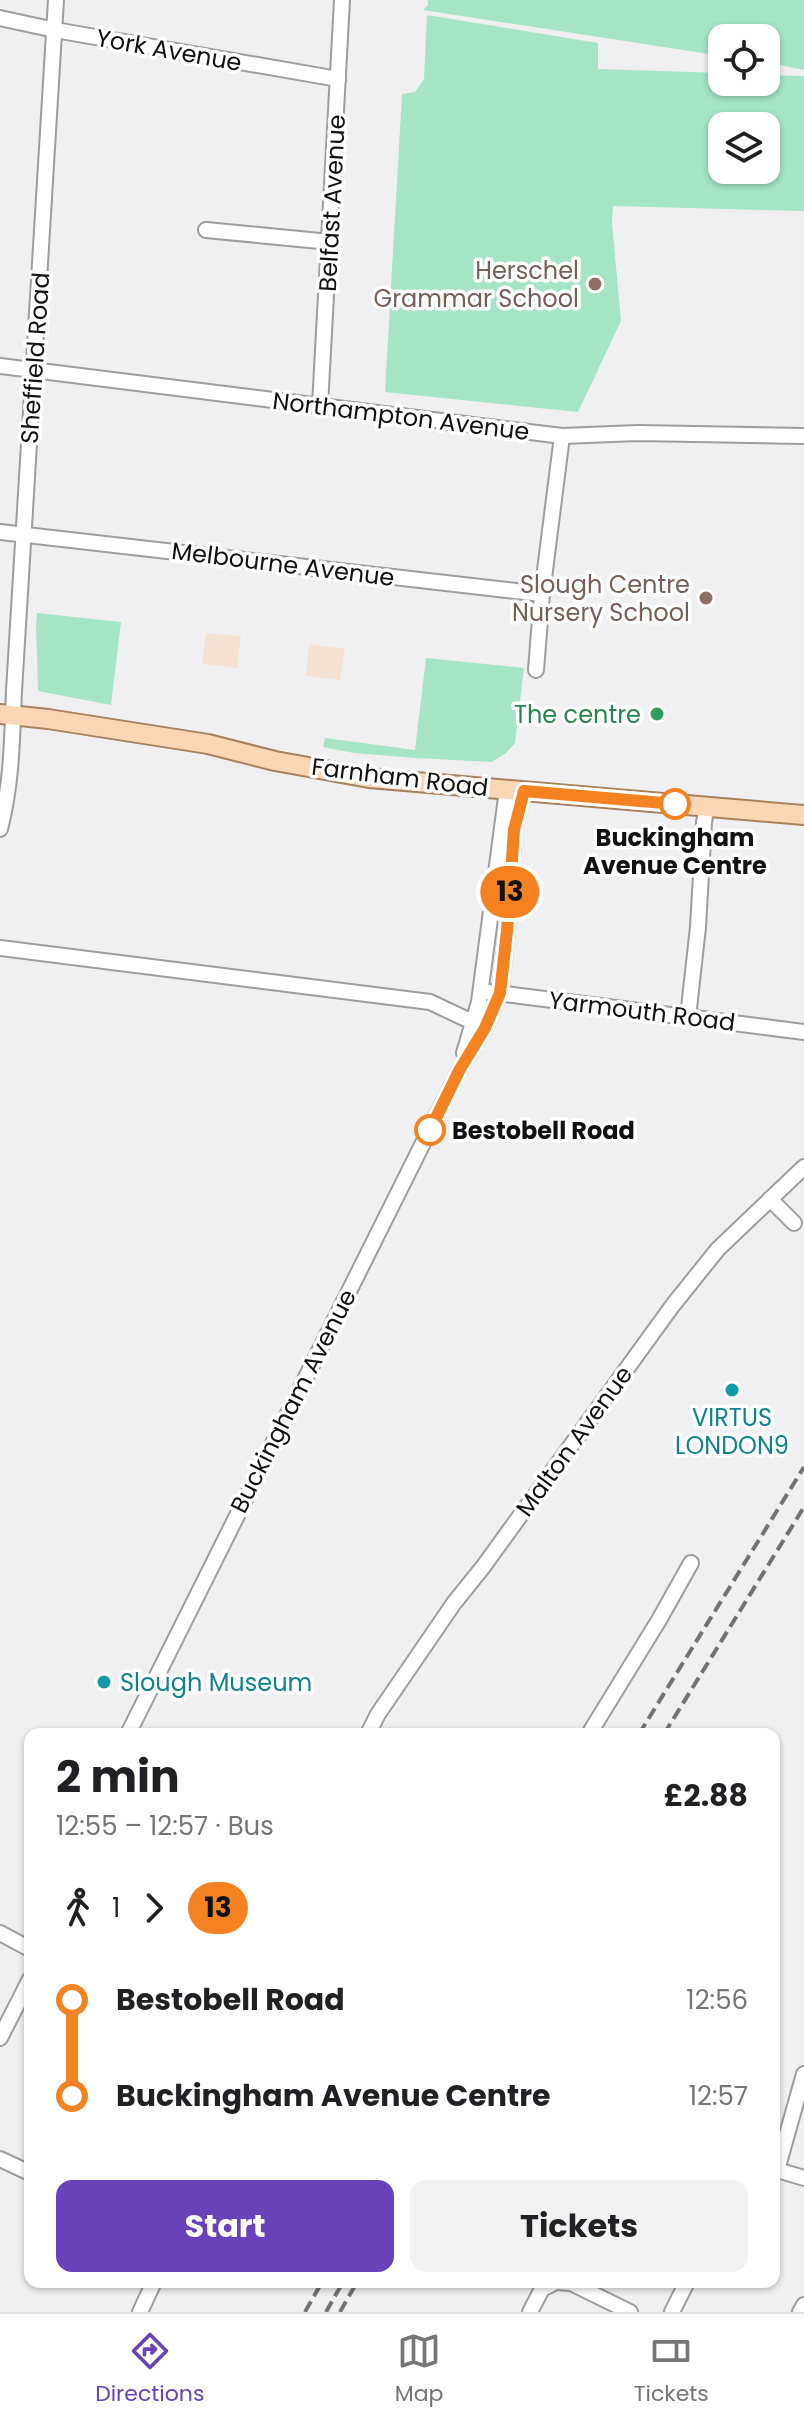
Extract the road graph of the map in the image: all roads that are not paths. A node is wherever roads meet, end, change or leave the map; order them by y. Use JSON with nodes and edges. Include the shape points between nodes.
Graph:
{"nodes":[{"id":1,"x":56,"y":0,"type":"edge"},
{"id":2,"x":342,"y":0,"type":"edge"},
{"id":3,"x":0,"y":18,"type":"edge"},
{"id":4,"x":55,"y":30,"type":"junction"},
{"id":5,"x":338,"y":79,"type":"junction"},
{"id":6,"x":206,"y":230,"type":"dead end"},
{"id":7,"x":330,"y":242,"type":"junction"},
{"id":8,"x":0,"y":366,"type":"edge"},
{"id":9,"x":34,"y":371,"type":"junction"},
{"id":10,"x":320,"y":406,"type":"junction"},
{"id":11,"x":562,"y":436,"type":"junction"},
{"id":12,"x":804,"y":436,"type":"edge"},
{"id":13,"x":0,"y":532,"type":"edge"},
{"id":14,"x":23,"y":535,"type":"junction"},
{"id":15,"x":542,"y":594,"type":"junction"},
{"id":16,"x":536,"y":670,"type":"dead end"},
{"id":17,"x":6,"y":715,"type":"edge"},
{"id":18,"x":515,"y":790,"type":"junction"},
{"id":19,"x":707,"y":807,"type":"junction"},
{"id":20,"x":804,"y":815,"type":"edge"},
{"id":21,"x":0,"y":829,"type":"edge"},
{"id":22,"x":0,"y":948,"type":"edge"},
{"id":23,"x":481,"y":991,"type":"junction"},
{"id":24,"x":500,"y":993,"type":"junction"},
{"id":25,"x":688,"y":1017,"type":"junction"},
{"id":26,"x":479,"y":1025,"type":"junction"},
{"id":27,"x":804,"y":1032,"type":"edge"},
{"id":28,"x":804,"y":1167,"type":"edge"},
{"id":29,"x":770,"y":1199,"type":"junction"},
{"id":30,"x":794,"y":1223,"type":"dead end"},
{"id":31,"x":691,"y":1563,"type":"dead end"},
{"id":32,"x":131,"y":1728,"type":"edge"},
{"id":33,"x":371,"y":1728,"type":"edge"},
{"id":34,"x":593,"y":1728,"type":"edge"},
{"id":35,"x":0,"y":1933,"type":"edge"},
{"id":36,"x":24,"y":1946,"type":"edge"},
{"id":37,"x":24,"y":1991,"type":"edge"},
{"id":38,"x":0,"y":2038,"type":"edge"},
{"id":39,"x":804,"y":2074,"type":"edge"},
{"id":40,"x":780,"y":2156,"type":"edge"},
{"id":41,"x":0,"y":2159,"type":"edge"},
{"id":42,"x":24,"y":2170,"type":"edge"},
{"id":43,"x":780,"y":2171,"type":"edge"},
{"id":44,"x":804,"y":2178,"type":"edge"},
{"id":45,"x":151,"y":2288,"type":"edge"},
{"id":46,"x":544,"y":2288,"type":"edge"},
{"id":47,"x":581,"y":2288,"type":"edge"},
{"id":48,"x":684,"y":2288,"type":"edge"},
{"id":49,"x":804,"y":2305,"type":"edge"},
{"id":50,"x":140,"y":2312,"type":"edge"},
{"id":51,"x":530,"y":2312,"type":"edge"},
{"id":52,"x":630,"y":2312,"type":"edge"},
{"id":53,"x":672,"y":2312,"type":"edge"},
{"id":54,"x":800,"y":2312,"type":"edge"}],
"edges":[{"from":1,"to":4,"type":"street","name":"Sheffield Road"},
{"from":2,"to":5,"type":"street","name":"Belfast Avenue"},
{"from":3,"to":4,"type":"street","name":"York Avenue"},
{"from":4,"to":5,"type":"street","name":"York Avenue"},
{"from":4,"to":9,"type":"street","name":"Sheffield Road"},
{"from":5,"to":7,"type":"street","name":"Belfast Avenue"},
{"from":6,"to":7,"type":"street"},
{"from":7,"to":10,"type":"street","name":"Belfast Avenue"},
{"from":8,"to":9,"type":"street","name":"Northampton Avenue"},
{"from":9,"to":10,"type":"street","name":"Northampton Avenue"},
{"from":9,"to":14,"type":"street","name":"Sheffield Road"},
{"from":10,"to":11,"type":"street","name":"Northampton Avenue"},
{"from":11,"to":12,"type":"street","name":"Northampton Avenue"},
{"from":11,"to":15,"type":"street"},
{"from":13,"to":14,"type":"street","name":"Melbourne Avenue"},
{"from":14,"to":15,"type":"street","name":"Melbourne Avenue"},
{"from":14,"to":17,"type":"street","name":"Sheffield Road"},
{"from":15,"to":16,"type":"street"},
{"from":17,"to":18,"type":"main road","name":"Farnham Road","via":[[208,744],[369,778]]},
{"from":17,"to":21,"type":"street","name":"Sheffield Road","via":[[9,795]]},
{"from":18,"to":19,"type":"main road","name":"Farnham Road"},
{"from":18,"to":23,"type":"street","name":"Buckingham Avenue"},
{"from":18,"to":24,"type":"street","name":"Buckingham Avenue"},
{"from":19,"to":20,"type":"main road","name":"Farnham Road"},
{"from":19,"to":25,"type":"street"},
{"from":22,"to":26,"type":"street","via":[[430,1002]]},
{"from":23,"to":24,"type":"street","name":"Yarmouth Road"},
{"from":23,"to":26,"type":"street","name":"Buckingham Avenue"},
{"from":24,"to":25,"type":"street","name":"Yarmouth Road"},
{"from":24,"to":26,"type":"street","name":"Buckingham Avenue"},
{"from":25,"to":27,"type":"street","name":"Yarmouth Road"},
{"from":26,"to":32,"type":"street","name":"Buckingham Avenue"},
{"from":28,"to":29,"type":"street","name":"Malton Avenue"},
{"from":29,"to":30,"type":"street"},
{"from":29,"to":33,"type":"street","name":"Malton Avenue","via":[[718,1249],[673,1305],[454,1603]]},
{"from":31,"to":34,"type":"street"},
{"from":35,"to":36,"type":"street"},
{"from":37,"to":38,"type":"street"},
{"from":39,"to":40,"type":"street"},
{"from":41,"to":42,"type":"street"},
{"from":43,"to":44,"type":"street"},
{"from":45,"to":50,"type":"street"},
{"from":46,"to":51,"type":"street"},
{"from":47,"to":52,"type":"street"},
{"from":48,"to":53,"type":"street"},
{"from":49,"to":54,"type":"street"}]}
